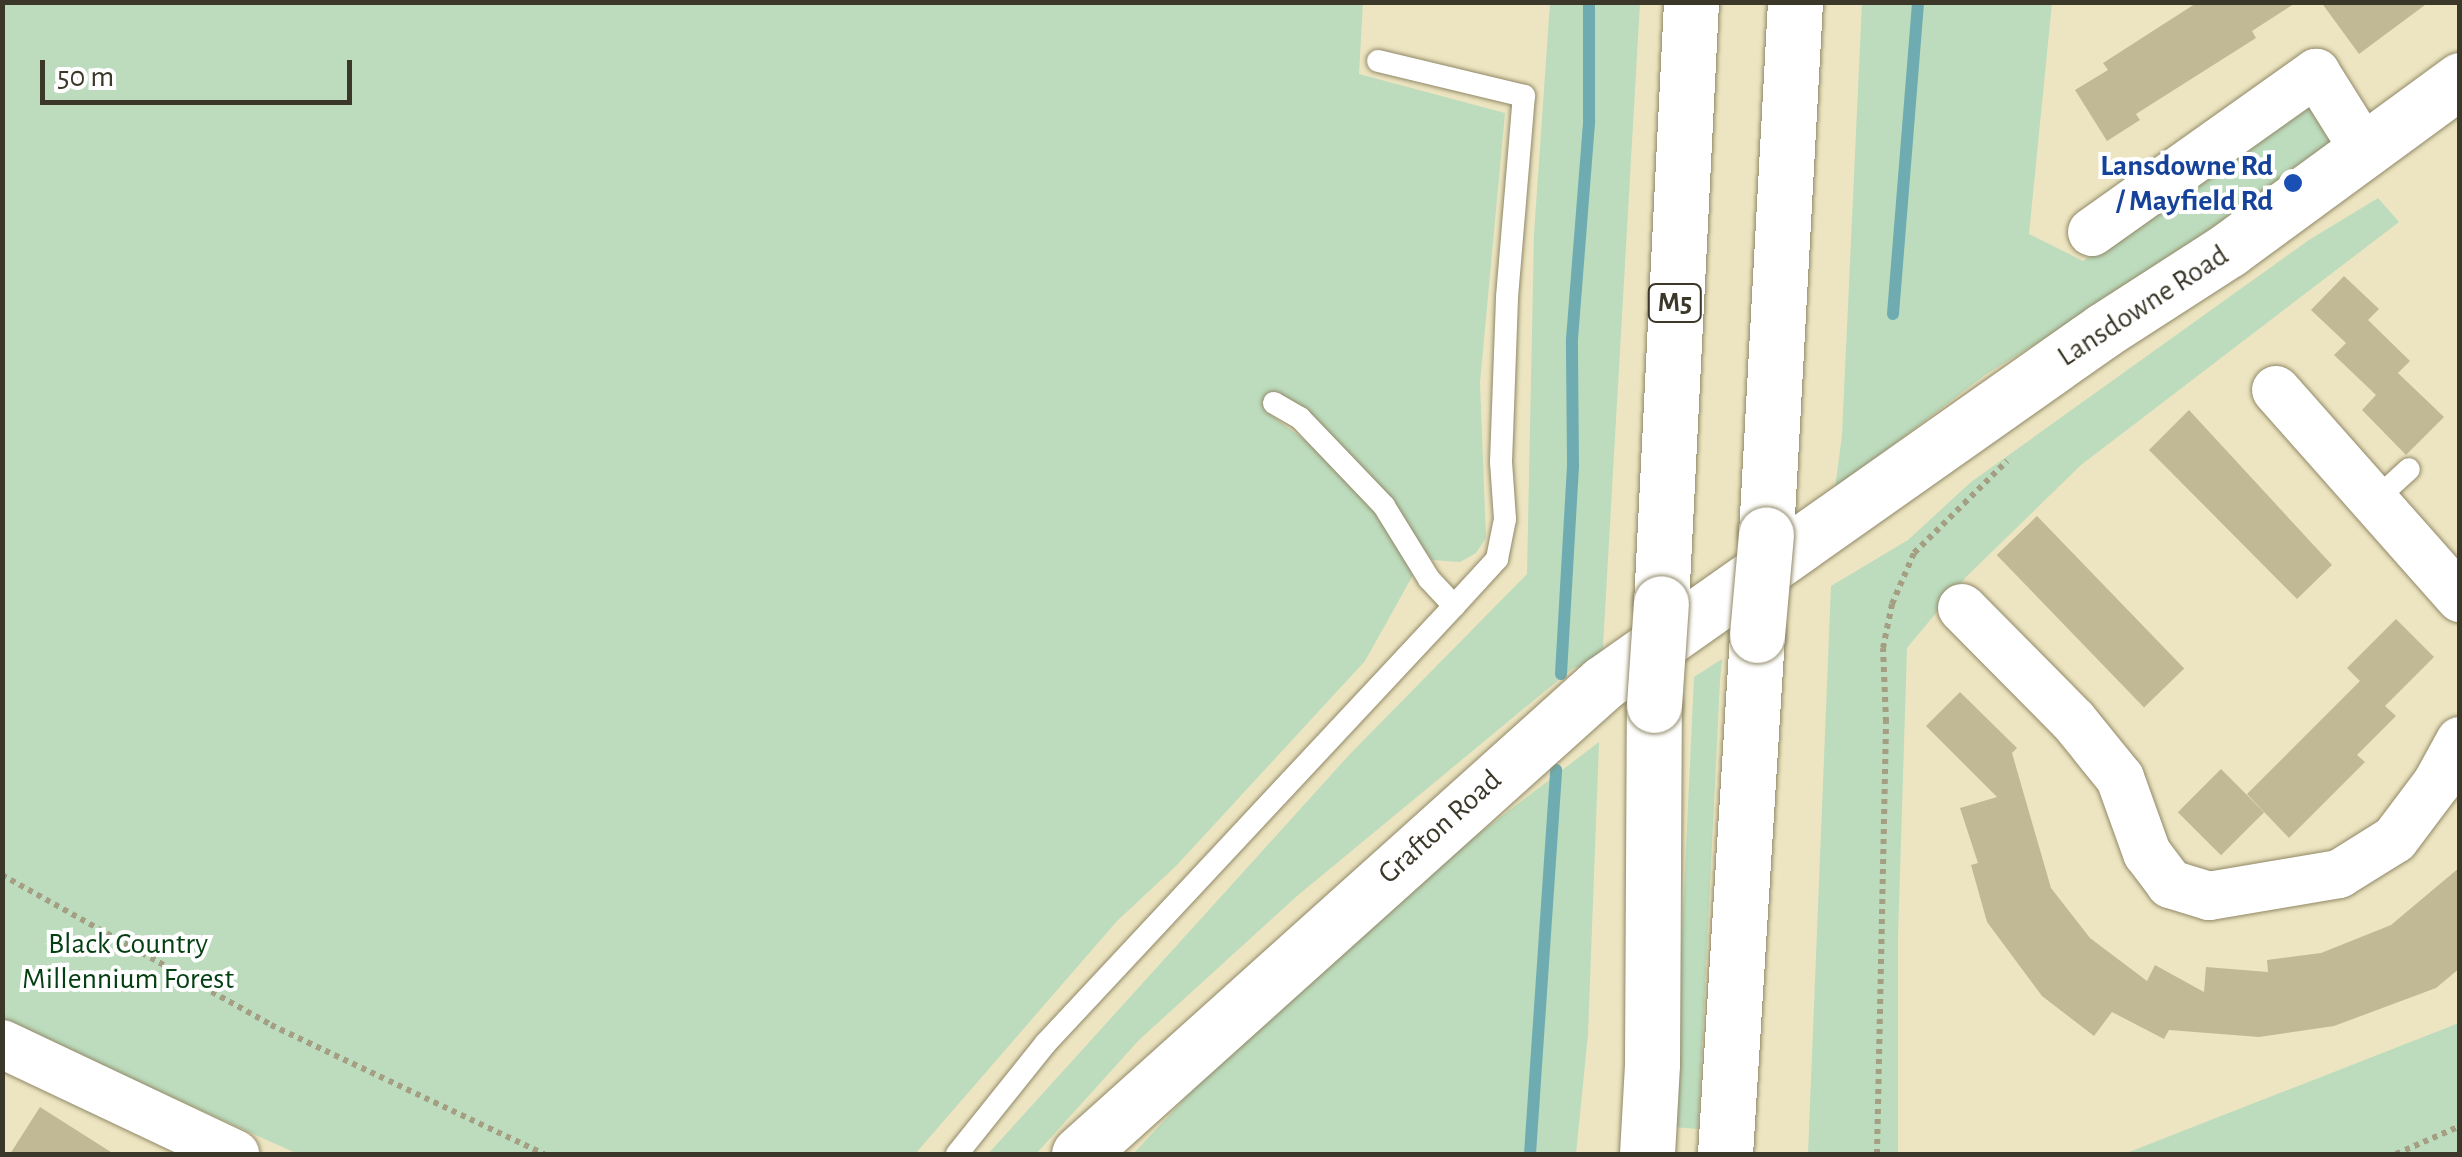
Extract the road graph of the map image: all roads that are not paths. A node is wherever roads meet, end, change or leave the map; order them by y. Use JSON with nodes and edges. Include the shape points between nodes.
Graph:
{"nodes":[{"id":1,"x":1691,"y":2,"type":"edge"},
{"id":2,"x":1795,"y":2,"type":"edge"},
{"id":3,"x":1378,"y":61,"type":"dead end"},
{"id":4,"x":2460,"y":80,"type":"edge"},
{"id":5,"x":2365,"y":150,"type":"junction"},
{"id":6,"x":2092,"y":232,"type":"dead end"},
{"id":7,"x":2276,"y":390,"type":"dead end"},
{"id":8,"x":1274,"y":403,"type":"dead end"},
{"id":9,"x":2409,"y":469,"type":"dead end"},
{"id":10,"x":2374,"y":501,"type":"junction"},
{"id":11,"x":1823,"y":526,"type":"joint"},
{"id":12,"x":2460,"y":598,"type":"edge"},
{"id":13,"x":1454,"y":606,"type":"junction"},
{"id":14,"x":1962,"y":608,"type":"dead end"},
{"id":15,"x":2460,"y":742,"type":"edge"},
{"id":16,"x":2,"y":1044,"type":"edge"},
{"id":17,"x":235,"y":1154,"type":"edge"},
{"id":18,"x":957,"y":1154,"type":"edge"},
{"id":19,"x":1079,"y":1154,"type":"edge"},
{"id":20,"x":1647,"y":1154,"type":"edge"},
{"id":21,"x":1725,"y":1154,"type":"edge"}],
"edges":[{"from":1,"to":20,"type":"main road","number":"M5","bridge":true,"via":[[1654,704]]},
{"from":2,"to":21,"type":"main road","bridge":true},
{"from":3,"to":13,"type":"lane","via":[[1524,96],[1507,297],[1505,519],[1498,559]]},
{"from":4,"to":5,"type":"main road","name":"Lansdowne Road"},
{"from":5,"to":6,"type":"street","via":[[2316,73]]},
{"from":5,"to":11,"type":"main road","name":"Lansdowne Road"},
{"from":7,"to":10,"type":"street"},
{"from":8,"to":13,"type":"lane","via":[[1300,418],[1384,506]]},
{"from":9,"to":10,"type":"lane"},
{"from":10,"to":12,"type":"street"},
{"from":11,"to":19,"type":"main road","name":"Grafton Road","via":[[1603,683]]},
{"from":13,"to":18,"type":"lane","via":[[1046,1044]]},
{"from":14,"to":15,"type":"street","via":[[2074,720],[2120,778],[2147,853],[2170,884],[2209,896],[2340,874],[2395,839]]},
{"from":16,"to":17,"type":"street"}]}
